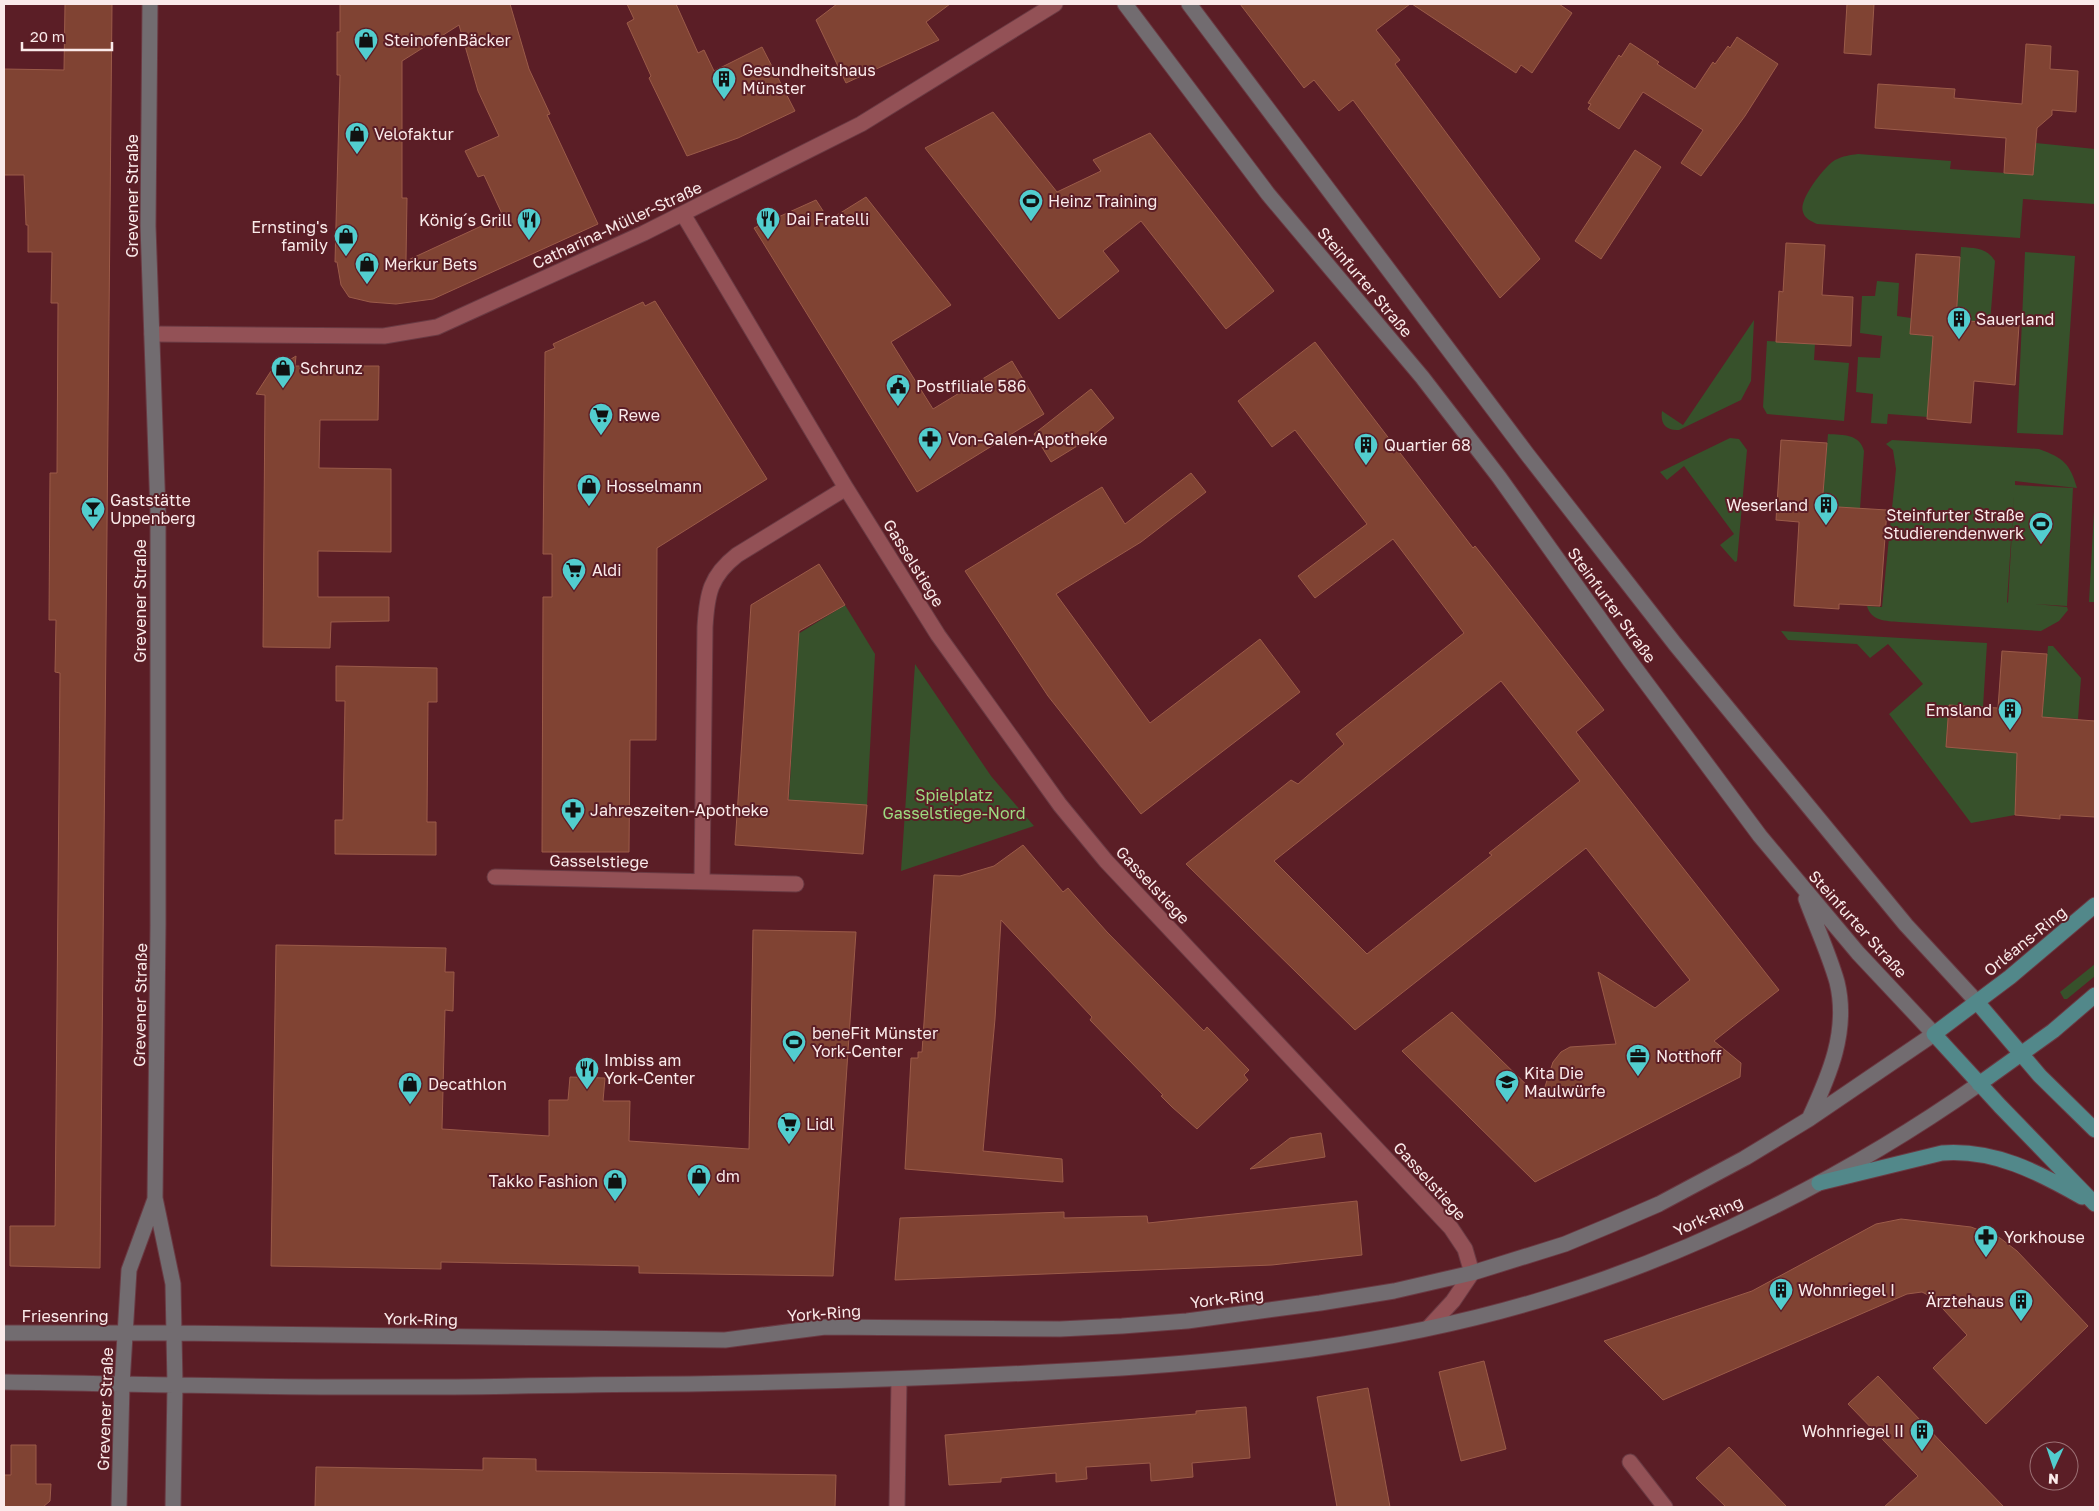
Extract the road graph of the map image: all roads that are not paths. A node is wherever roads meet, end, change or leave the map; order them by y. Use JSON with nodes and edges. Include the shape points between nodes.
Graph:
{"nodes":[{"id":1,"x":150,"y":4,"type":"edge"},
{"id":2,"x":1055,"y":4,"type":"edge"},
{"id":3,"x":1125,"y":4,"type":"edge"},
{"id":4,"x":1189,"y":4,"type":"edge"},
{"id":5,"x":683,"y":214,"type":"junction"},
{"id":6,"x":152,"y":334,"type":"junction"},
{"id":7,"x":846,"y":488,"type":"junction"},
{"id":8,"x":495,"y":877,"type":"dead end"},
{"id":9,"x":702,"y":881,"type":"junction"},
{"id":10,"x":796,"y":884,"type":"dead end"},
{"id":11,"x":1802,"y":888,"type":"junction"},
{"id":12,"x":2095,"y":905,"type":"edge"},
{"id":13,"x":2095,"y":995,"type":"edge"},
{"id":14,"x":1977,"y":1002,"type":"junction"},
{"id":15,"x":1934,"y":1034,"type":"junction"},
{"id":16,"x":2020,"y":1053,"type":"junction"},
{"id":17,"x":1979,"y":1084,"type":"junction"},
{"id":18,"x":1810,"y":1119,"type":"junction"},
{"id":19,"x":2095,"y":1130,"type":"edge"},
{"id":20,"x":1819,"y":1183,"type":"junction"},
{"id":21,"x":155,"y":1198,"type":"junction"},
{"id":22,"x":2095,"y":1205,"type":"edge"},
{"id":23,"x":1472,"y":1273,"type":"junction"},
{"id":24,"x":1429,"y":1327,"type":"junction"},
{"id":25,"x":4,"y":1333,"type":"edge"},
{"id":26,"x":126,"y":1333,"type":"junction"},
{"id":27,"x":174,"y":1333,"type":"junction"},
{"id":28,"x":899,"y":1380,"type":"junction"},
{"id":29,"x":4,"y":1382,"type":"edge"},
{"id":30,"x":122,"y":1384,"type":"junction"},
{"id":31,"x":175,"y":1385,"type":"junction"},
{"id":32,"x":1630,"y":1462,"type":"dead end"},
{"id":33,"x":119,"y":1507,"type":"edge"},
{"id":34,"x":174,"y":1507,"type":"edge"},
{"id":35,"x":897,"y":1507,"type":"edge"},
{"id":36,"x":1665,"y":1507,"type":"edge"}],
"edges":[{"from":1,"to":6,"type":"main road","name":"Grevener Straße","via":[[148,226]]},
{"from":2,"to":5,"type":"street","name":"Catharina-Müller-Straße","via":[[862,124]]},
{"from":3,"to":11,"type":"main road","name":"Steinfurter Straße","via":[[1268,194],[1422,377],[1499,476],[1673,719]]},
{"from":4,"to":14,"type":"main road","name":"Steinfurter Straße","via":[[1527,454],[1675,644],[1906,925]]},
{"from":5,"to":6,"type":"street","name":"Catharina-Müller-Straße","via":[[420,331],[384,336]]},
{"from":5,"to":7,"type":"street","name":"Gasselstiege"},
{"from":6,"to":21,"type":"main road","name":"Grevener Straße","via":[[158,513]]},
{"from":7,"to":9,"type":"street","via":[[737,555],[722,568],[711,585],[705,627]]},
{"from":7,"to":23,"type":"street","name":"Gasselstiege","via":[[938,635],[1060,805],[1106,861],[1451,1228],[1465,1249]]},
{"from":8,"to":9,"type":"street","name":"Gasselstiege"},
{"from":9,"to":10,"type":"street","name":"Gasselstiege"},
{"from":11,"to":15,"type":"main road","name":"Steinfurter Straße"},
{"from":11,"to":18,"type":"main road","via":[[1837,983],[1840,1010],[1834,1058]]},
{"from":12,"to":14,"type":"main road","name":"Orléans-Ring"},
{"from":13,"to":16,"type":"main road","via":[[2053,1031]]},
{"from":14,"to":15,"type":"main road","name":"Orléans-Ring"},
{"from":14,"to":16,"type":"main road","name":"Steinfurter Straße"},
{"from":15,"to":17,"type":"main road","name":"Steinfurter Straße"},
{"from":15,"to":18,"type":"main road","name":"York-Ring"},
{"from":16,"to":17,"type":"main road"},
{"from":16,"to":19,"type":"main road","name":"Steinfurter Straße"},
{"from":17,"to":20,"type":"main road","name":"York-Ring"},
{"from":17,"to":22,"type":"main road","name":"Steinfurter Straße"},
{"from":18,"to":23,"type":"main road","name":"York-Ring","via":[[1659,1204],[1565,1244]]},
{"from":20,"to":22,"type":"main road","via":[[1942,1153],[1971,1153],[2000,1158],[2037,1172]]},
{"from":20,"to":24,"type":"main road","name":"York-Ring","via":[[1651,1262],[1551,1297]]},
{"from":21,"to":26,"type":"main road","name":"Grevener Straße","via":[[129,1270]]},
{"from":21,"to":27,"type":"main road","name":"Grevener Straße","via":[[173,1284]]},
{"from":23,"to":24,"type":"street","via":[[1453,1301]]},
{"from":23,"to":27,"type":"main road","name":"York-Ring","via":[[1394,1291],[1290,1308],[1113,1327],[825,1327],[725,1340]]},
{"from":24,"to":28,"type":"main road","name":"York-Ring","via":[[1321,1346],[1190,1363]]},
{"from":25,"to":26,"type":"main road","name":"Friesenring"},
{"from":26,"to":27,"type":"main road","name":"York-Ring"},
{"from":26,"to":30,"type":"main road","name":"Grevener Straße"},
{"from":27,"to":31,"type":"main road","name":"Grevener Straße"},
{"from":28,"to":31,"type":"main road","name":"York-Ring","via":[[408,1387]]},
{"from":28,"to":35,"type":"street"},
{"from":29,"to":30,"type":"main road"},
{"from":30,"to":31,"type":"main road","name":"York-Ring"},
{"from":30,"to":33,"type":"main road","name":"Grevener Straße"},
{"from":31,"to":34,"type":"main road","name":"Grevener Straße"},
{"from":32,"to":36,"type":"street"}]}
